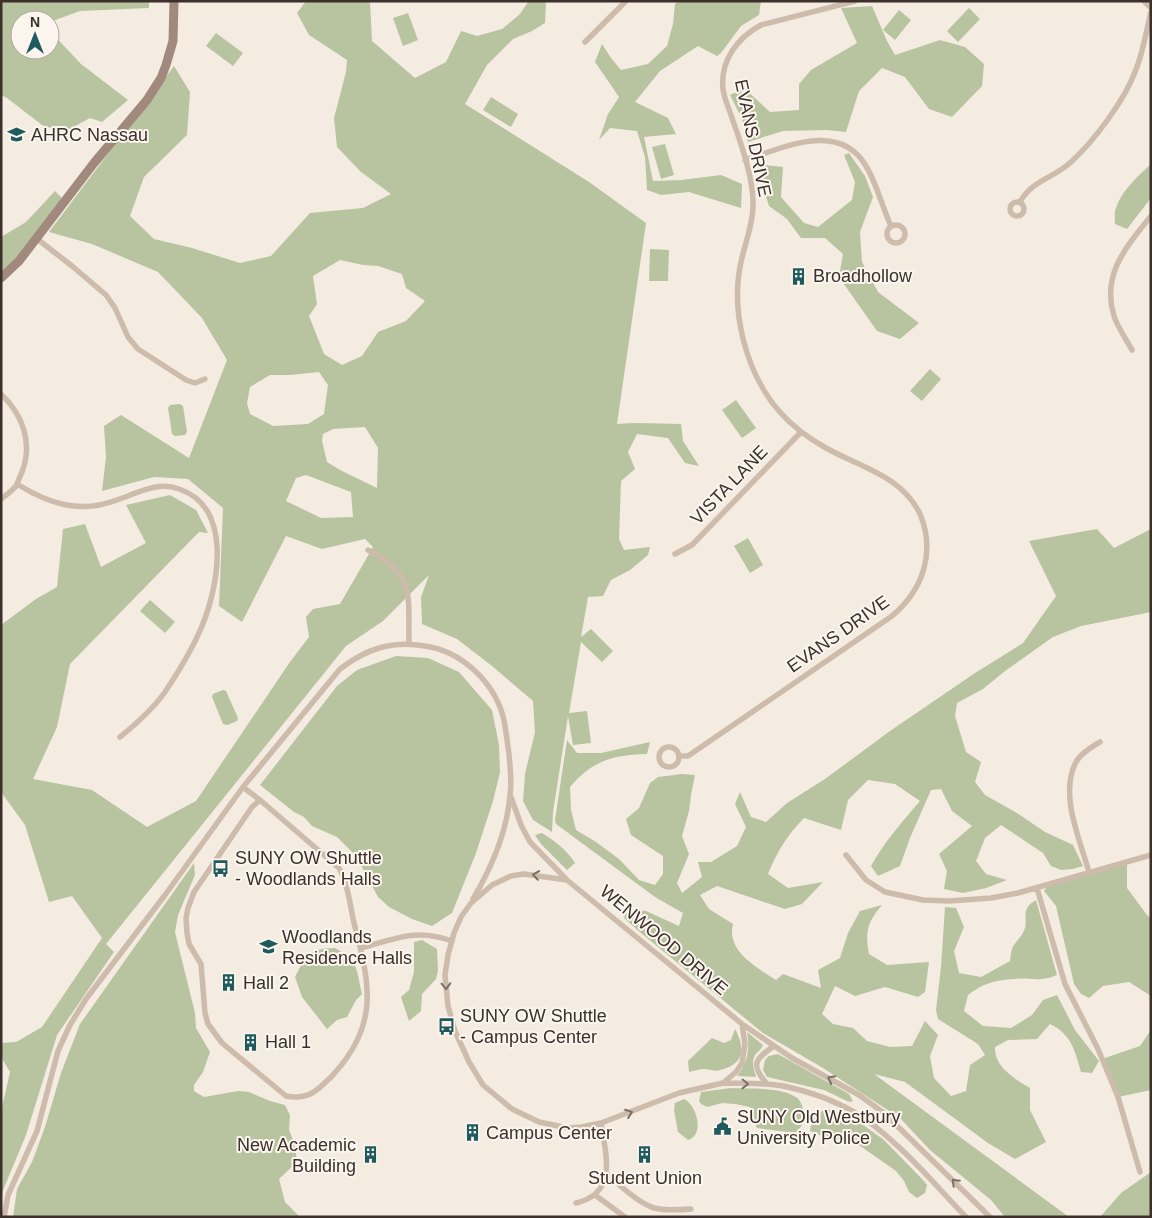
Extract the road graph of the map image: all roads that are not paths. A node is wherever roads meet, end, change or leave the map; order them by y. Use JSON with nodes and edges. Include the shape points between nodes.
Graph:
{"nodes":[{"id":1,"x":174,"y":1,"type":"edge"},
{"id":2,"x":626,"y":1,"type":"edge"},
{"id":3,"x":855,"y":1,"type":"edge"},
{"id":4,"x":1144,"y":1,"type":"edge"},
{"id":5,"x":1151,"y":8,"type":"edge"},
{"id":6,"x":1151,"y":12,"type":"edge"},
{"id":7,"x":585,"y":42,"type":"dead end"},
{"id":8,"x":745,"y":160,"type":"junction"},
{"id":9,"x":1020,"y":202,"type":"dead end"},
{"id":10,"x":1151,"y":216,"type":"edge"},
{"id":11,"x":891,"y":226,"type":"dead end"},
{"id":12,"x":36,"y":238,"type":"junction"},
{"id":13,"x":1,"y":278,"type":"edge"},
{"id":14,"x":1132,"y":350,"type":"dead end"},
{"id":15,"x":205,"y":379,"type":"dead end"},
{"id":16,"x":1,"y":394,"type":"edge"},
{"id":17,"x":801,"y":432,"type":"junction"},
{"id":18,"x":17,"y":484,"type":"junction"},
{"id":19,"x":1,"y":499,"type":"edge"},
{"id":20,"x":368,"y":550,"type":"dead end"},
{"id":21,"x":675,"y":554,"type":"dead end"},
{"id":22,"x":409,"y":643,"type":"junction"},
{"id":23,"x":120,"y":738,"type":"dead end"},
{"id":24,"x":1100,"y":742,"type":"dead end"},
{"id":25,"x":679,"y":756,"type":"dead end"},
{"id":26,"x":243,"y":787,"type":"junction"},
{"id":27,"x":510,"y":795,"type":"junction"},
{"id":28,"x":260,"y":800,"type":"junction"},
{"id":29,"x":846,"y":855,"type":"dead end"},
{"id":30,"x":1151,"y":855,"type":"edge"},
{"id":31,"x":1089,"y":872,"type":"junction"},
{"id":32,"x":567,"y":880,"type":"junction"},
{"id":33,"x":1037,"y":888,"type":"junction"},
{"id":34,"x":471,"y":902,"type":"junction"},
{"id":35,"x":452,"y":941,"type":"junction"},
{"id":36,"x":361,"y":948,"type":"junction"},
{"id":37,"x":742,"y":1024,"type":"junction"},
{"id":38,"x":774,"y":1046,"type":"junction"},
{"id":39,"x":723,"y":1083,"type":"junction"},
{"id":40,"x":767,"y":1084,"type":"junction"},
{"id":41,"x":601,"y":1124,"type":"junction"},
{"id":42,"x":606,"y":1172,"type":"junction"},
{"id":43,"x":1140,"y":1172,"type":"dead end"},
{"id":44,"x":595,"y":1195,"type":"junction"},
{"id":45,"x":576,"y":1203,"type":"dead end"},
{"id":46,"x":690,"y":1209,"type":"dead end"},
{"id":47,"x":4,"y":1217,"type":"edge"},
{"id":48,"x":625,"y":1217,"type":"edge"},
{"id":49,"x":966,"y":1217,"type":"edge"},
{"id":50,"x":990,"y":1217,"type":"edge"}],
"edges":[{"from":1,"to":12,"type":"main road","via":[[172,41],[161,78],[147,100]]},
{"from":2,"to":7,"type":"street"},
{"from":3,"to":8,"type":"street","name":"EVANS DRIVE","via":[[761,25],[749,32],[732,50],[724,71],[723,89]]},
{"from":4,"to":5,"type":"street"},
{"from":6,"to":9,"type":"street","via":[[1136,70],[1120,100],[1074,159],[1035,184]]},
{"from":8,"to":11,"type":"street","via":[[811,140],[841,144],[866,166]]},
{"from":8,"to":17,"type":"street","name":"EVANS DRIVE","via":[[753,207],[738,276],[742,331],[751,365],[762,387],[780,412]]},
{"from":10,"to":14,"type":"street","via":[[1118,260],[1112,283],[1114,316]]},
{"from":12,"to":13,"type":"main road"},
{"from":12,"to":15,"type":"street","via":[[106,295],[128,337],[138,348],[192,383]]},
{"from":16,"to":18,"type":"street","via":[[16,410],[26,437],[27,451]]},
{"from":17,"to":21,"type":"street","name":"VISTA LANE","via":[[692,545]]},
{"from":17,"to":25,"type":"street","name":"EVANS DRIVE","via":[[827,449],[883,475],[907,495],[919,512],[925,530],[927,557],[924,572],[912,596],[892,616],[688,756]]},
{"from":18,"to":19,"type":"street"},
{"from":18,"to":23,"type":"street","via":[[46,500],[77,506],[106,503],[150,488],[177,488],[198,500],[213,521],[217,556],[211,600],[202,626],[165,692]]},
{"from":20,"to":22,"type":"street","via":[[394,566],[404,578],[408,590]]},
{"from":22,"to":26,"type":"street","via":[[376,648],[340,669]]},
{"from":22,"to":27,"type":"street","via":[[429,646],[454,656],[474,670],[493,693],[503,714]]},
{"from":24,"to":31,"type":"street","via":[[1076,762],[1069,788],[1070,806]]},
{"from":26,"to":28,"type":"street"},
{"from":26,"to":47,"type":"street","via":[[70,1025],[58,1051],[37,1131],[8,1195]]},
{"from":27,"to":32,"type":"street","name":"WENWOOD DRIVE","via":[[530,842]]},
{"from":27,"to":34,"type":"street","via":[[496,854]]},
{"from":28,"to":36,"type":"street","via":[[339,868]]},
{"from":28,"to":36,"type":"street","via":[[194,892],[186,918],[192,951],[201,964],[205,1013],[215,1035],[286,1096],[308,1096],[320,1089],[354,1047],[365,1019],[368,993]]},
{"from":29,"to":33,"type":"street","via":[[876,888],[923,900],[991,898]]},
{"from":30,"to":31,"type":"street"},
{"from":31,"to":33,"type":"street"},
{"from":32,"to":34,"type":"street","one_way":true,"via":[[524,874],[510,876]]},
{"from":32,"to":37,"type":"street","name":"WENWOOD DRIVE"},
{"from":33,"to":43,"type":"street","via":[[1065,984],[1118,1097]]},
{"from":34,"to":35,"type":"street","via":[[461,916]]},
{"from":35,"to":36,"type":"street","via":[[437,935],[417,934]]},
{"from":35,"to":41,"type":"street","one_way":true,"via":[[445,975],[449,1015],[469,1062],[483,1085],[512,1109],[539,1122],[568,1128]]},
{"from":37,"to":38,"type":"street","name":"WENWOOD DRIVE"},
{"from":37,"to":39,"type":"street","via":[[745,1044],[742,1063]]},
{"from":38,"to":40,"type":"street","via":[[760,1056],[757,1063],[758,1072]]},
{"from":50,"to":38,"type":"street","name":"WENWOOD DRIVE","one_way":true,"via":[[884,1113]]},
{"from":39,"to":40,"type":"street","one_way":true},
{"from":41,"to":39,"type":"street","one_way":true,"via":[[679,1093]]},
{"from":40,"to":49,"type":"street","via":[[820,1096],[864,1119],[896,1145]]},
{"from":41,"to":42,"type":"street"},
{"from":42,"to":44,"type":"street","via":[[602,1188]]},
{"from":42,"to":46,"type":"street","via":[[614,1182],[652,1208]]},
{"from":44,"to":45,"type":"street"},
{"from":44,"to":48,"type":"street"}]}
